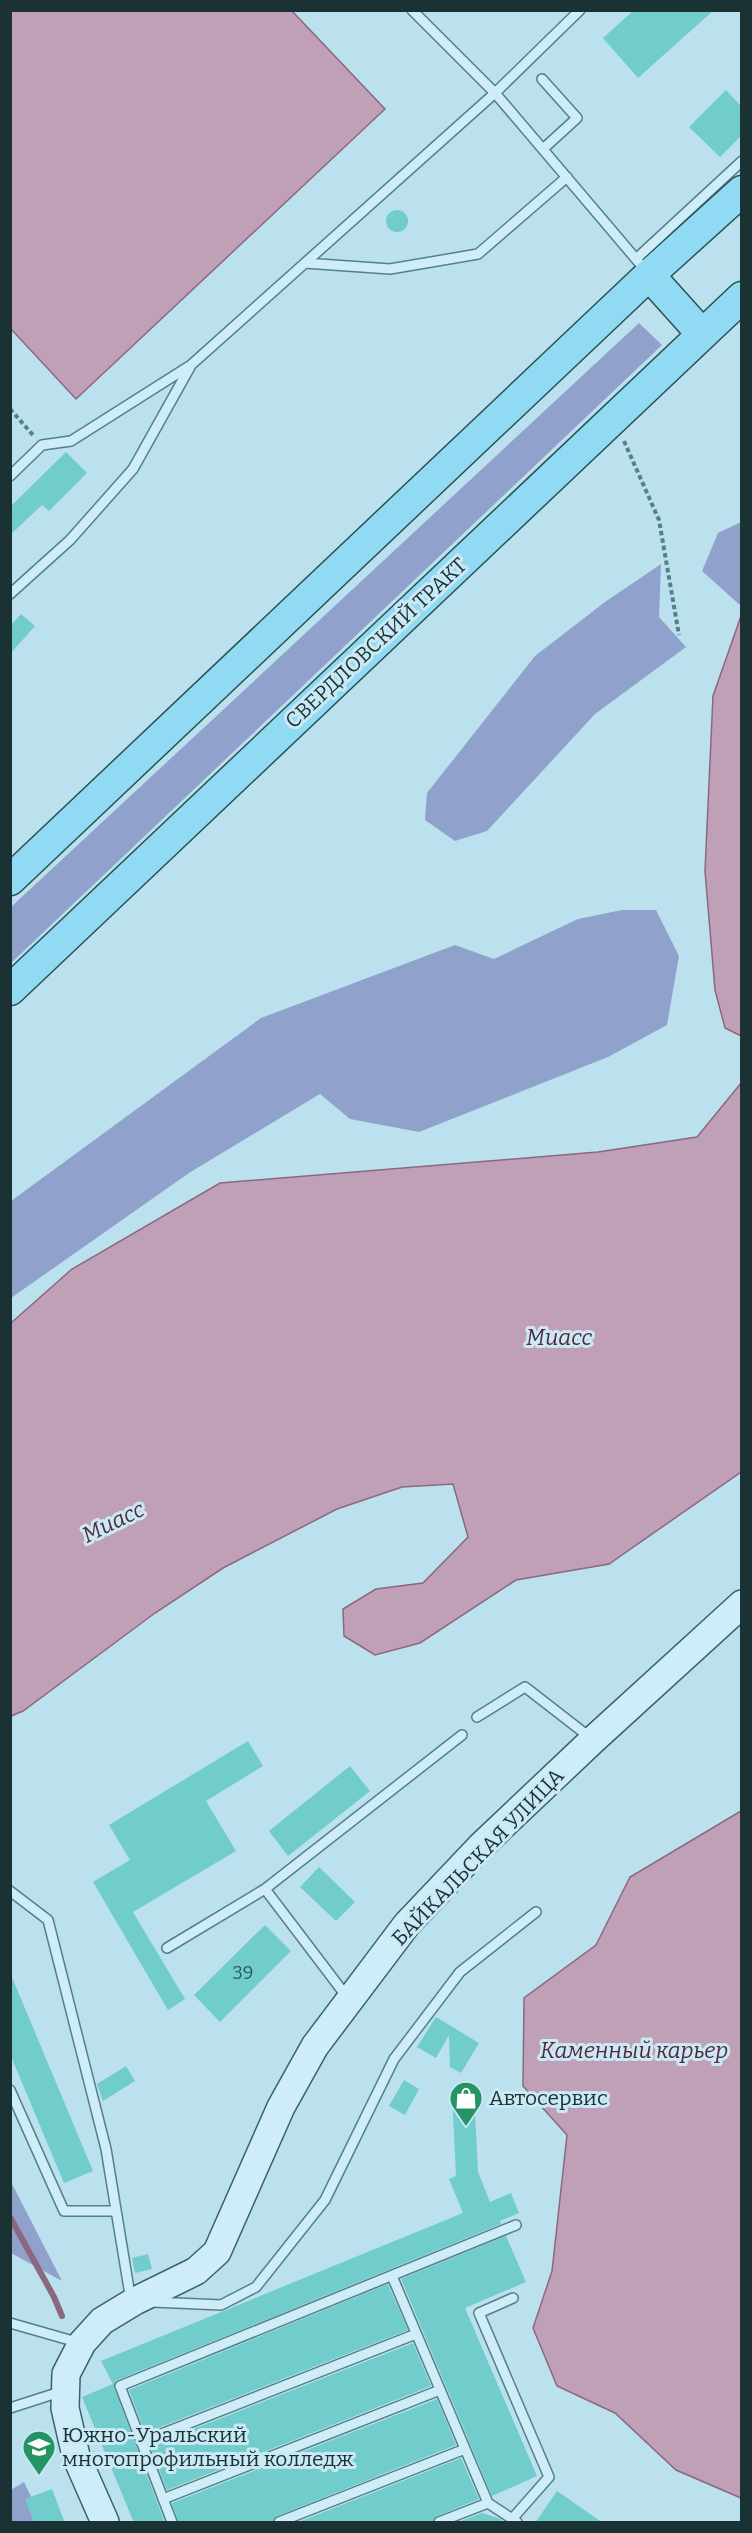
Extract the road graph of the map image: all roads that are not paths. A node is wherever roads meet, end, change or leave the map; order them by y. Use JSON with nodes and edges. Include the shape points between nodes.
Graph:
{"nodes":[{"id":1,"x":412,"y":10,"type":"edge"},
{"id":2,"x":580,"y":10,"type":"edge"},
{"id":3,"x":542,"y":79,"type":"dead end"},
{"id":4,"x":495,"y":93,"type":"junction"},
{"id":5,"x":543,"y":149,"type":"junction"},
{"id":6,"x":741,"y":161,"type":"edge"},
{"id":7,"x":567,"y":177,"type":"junction"},
{"id":8,"x":741,"y":191,"type":"edge"},
{"id":9,"x":305,"y":263,"type":"junction"},
{"id":10,"x":642,"y":267,"type":"junction"},
{"id":11,"x":741,"y":297,"type":"edge"},
{"id":12,"x":702,"y":334,"type":"junction"},
{"id":13,"x":191,"y":365,"type":"junction"},
{"id":14,"x":10,"y":476,"type":"edge"},
{"id":15,"x":10,"y":594,"type":"edge"},
{"id":16,"x":10,"y":880,"type":"edge"},
{"id":17,"x":10,"y":990,"type":"edge"},
{"id":18,"x":741,"y":1606,"type":"edge"},
{"id":19,"x":477,"y":1717,"type":"dead end"},
{"id":20,"x":462,"y":1735,"type":"dead end"},
{"id":21,"x":593,"y":1740,"type":"junction"},
{"id":22,"x":265,"y":1889,"type":"junction"},
{"id":23,"x":10,"y":1891,"type":"edge"},
{"id":24,"x":536,"y":1912,"type":"dead end"},
{"id":25,"x":167,"y":1948,"type":"dead end"},
{"id":26,"x":350,"y":2000,"type":"junction"},
{"id":27,"x":10,"y":2091,"type":"edge"},
{"id":28,"x":116,"y":2211,"type":"junction"},
{"id":29,"x":516,"y":2225,"type":"dead end"},
{"id":30,"x":392,"y":2276,"type":"junction"},
{"id":31,"x":513,"y":2298,"type":"dead end"},
{"id":32,"x":133,"y":2302,"type":"junction"},
{"id":33,"x":10,"y":2323,"type":"edge"},
{"id":34,"x":416,"y":2334,"type":"junction"},
{"id":35,"x":82,"y":2343,"type":"junction"},
{"id":36,"x":440,"y":2390,"type":"junction"},
{"id":37,"x":66,"y":2391,"type":"junction"},
{"id":38,"x":10,"y":2408,"type":"edge"},
{"id":39,"x":141,"y":2442,"type":"junction"},
{"id":40,"x":465,"y":2449,"type":"junction"},
{"id":41,"x":163,"y":2499,"type":"junction"},
{"id":42,"x":488,"y":2503,"type":"junction"},
{"id":43,"x":515,"y":2521,"type":"edge"},
{"id":44,"x":105,"y":2523,"type":"edge"},
{"id":45,"x":172,"y":2523,"type":"edge"},
{"id":46,"x":279,"y":2523,"type":"edge"},
{"id":47,"x":440,"y":2523,"type":"edge"}],
"edges":[{"from":1,"to":4,"type":"lane"},
{"from":2,"to":4,"type":"lane"},
{"from":3,"to":5,"type":"lane","via":[[577,118]]},
{"from":4,"to":5,"type":"lane"},
{"from":4,"to":9,"type":"lane"},
{"from":5,"to":7,"type":"lane"},
{"from":6,"to":10,"type":"lane"},
{"from":7,"to":9,"type":"lane","via":[[478,254],[390,269]]},
{"from":7,"to":10,"type":"lane"},
{"from":8,"to":10,"type":"main road"},
{"from":9,"to":13,"type":"lane"},
{"from":10,"to":12,"type":"main road"},
{"from":10,"to":16,"type":"main road"},
{"from":11,"to":12,"type":"main road","name":"СВЕРДЛОВСКИЙ ТРАКТ"},
{"from":12,"to":17,"type":"main road","name":"СВЕРДЛОВСКИЙ ТРАКТ"},
{"from":13,"to":14,"type":"lane","via":[[72,441],[42,445]]},
{"from":13,"to":15,"type":"lane","via":[[134,469],[70,540]]},
{"from":18,"to":21,"type":"street","name":"БАЙКАЛЬСКАЯ УЛИЦА"},
{"from":19,"to":21,"type":"lane","via":[[525,1687]]},
{"from":20,"to":22,"type":"lane"},
{"from":21,"to":26,"type":"street","name":"БАЙКАЛЬСКАЯ УЛИЦА","via":[[481,1846],[407,1924]]},
{"from":22,"to":25,"type":"lane"},
{"from":22,"to":26,"type":"lane"},
{"from":23,"to":28,"type":"lane","via":[[48,1920],[106,2149]]},
{"from":24,"to":32,"type":"lane","via":[[460,1972],[394,2059],[325,2200],[256,2287],[221,2305]]},
{"from":26,"to":32,"type":"street","name":"БАЙКАЛЬСКАЯ УЛИЦА","via":[[315,2046],[281,2107],[217,2253],[196,2271]]},
{"from":27,"to":28,"type":"lane","via":[[64,2211]]},
{"from":28,"to":32,"type":"lane"},
{"from":29,"to":30,"type":"lane"},
{"from":30,"to":34,"type":"lane"},
{"from":30,"to":39,"type":"lane","via":[[120,2386]]},
{"from":31,"to":43,"type":"lane","via":[[479,2313],[549,2477]]},
{"from":32,"to":35,"type":"street","name":"БАЙКАЛЬСКАЯ УЛИЦА","via":[[102,2320]]},
{"from":33,"to":35,"type":"lane"},
{"from":34,"to":36,"type":"lane"},
{"from":34,"to":39,"type":"lane"},
{"from":35,"to":37,"type":"street","name":"БАЙКАЛЬСКАЯ УЛИЦА","via":[[66,2374]]},
{"from":36,"to":40,"type":"lane"},
{"from":36,"to":41,"type":"lane"},
{"from":37,"to":38,"type":"lane"},
{"from":37,"to":44,"type":"street","name":"БАЙКАЛЬСКАЯ УЛИЦА","via":[[65,2408],[76,2456]]},
{"from":39,"to":41,"type":"lane"},
{"from":40,"to":42,"type":"lane"},
{"from":40,"to":46,"type":"lane"},
{"from":41,"to":45,"type":"lane"},
{"from":42,"to":43,"type":"lane"},
{"from":42,"to":47,"type":"lane"}]}
